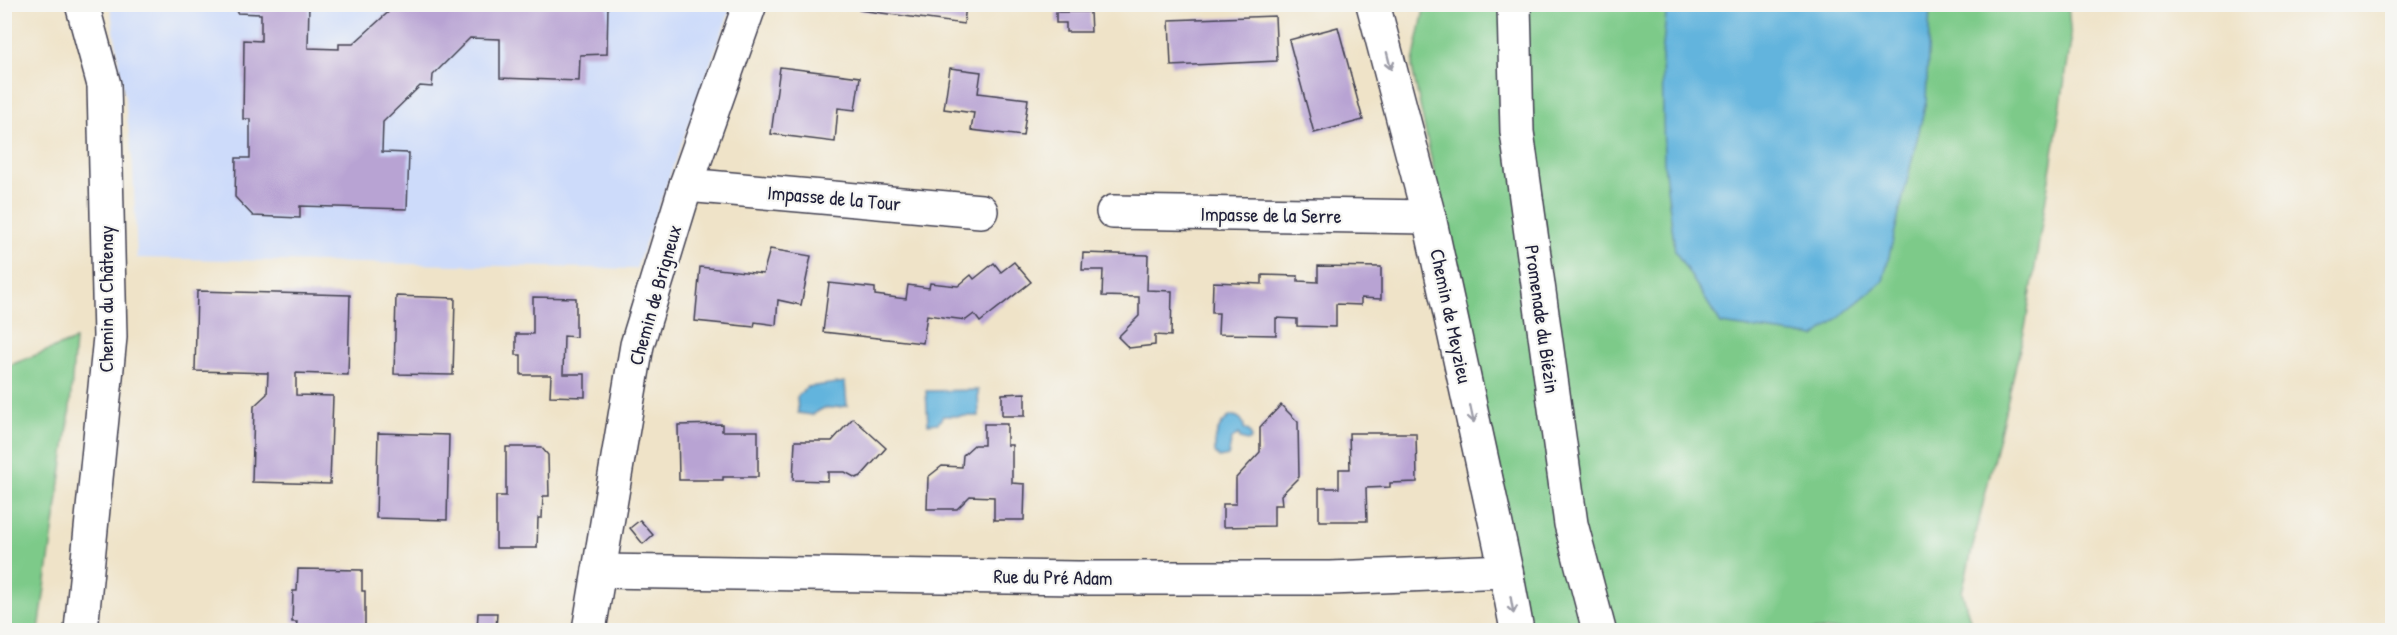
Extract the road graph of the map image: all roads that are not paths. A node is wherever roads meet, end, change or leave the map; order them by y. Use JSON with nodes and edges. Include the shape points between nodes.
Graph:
{"nodes":[{"id":1,"x":82,"y":4,"type":"edge"},
{"id":2,"x":750,"y":4,"type":"edge"},
{"id":3,"x":1374,"y":4,"type":"edge"},
{"id":4,"x":1514,"y":4,"type":"edge"},
{"id":5,"x":686,"y":185,"type":"junction"},
{"id":6,"x":981,"y":211,"type":"dead end"},
{"id":7,"x":1113,"y":212,"type":"dead end"},
{"id":8,"x":1430,"y":218,"type":"junction"},
{"id":9,"x":599,"y":571,"type":"junction"},
{"id":10,"x":1506,"y":571,"type":"junction"},
{"id":11,"x":81,"y":630,"type":"edge"},
{"id":12,"x":589,"y":630,"type":"edge"},
{"id":13,"x":1517,"y":630,"type":"edge"},
{"id":14,"x":1599,"y":630,"type":"edge"}],
"edges":[{"from":1,"to":11,"type":"street","name":"Chemin du Châtenay","via":[[104,85],[110,337]]},
{"from":2,"to":5,"type":"street","name":"Chemin de Brigneux"},
{"from":3,"to":8,"type":"street","name":"Chemin de Meyzieu","one_way":true},
{"from":4,"to":14,"type":"street","name":"Promenade du Biézin","via":[[1518,143],[1570,524]]},
{"from":5,"to":6,"type":"street","name":"Impasse de la Tour"},
{"from":5,"to":9,"type":"street","name":"Chemin de Brigneux","via":[[637,345]]},
{"from":7,"to":8,"type":"street","name":"Impasse de la Serre"},
{"from":8,"to":10,"type":"street","name":"Chemin de Meyzieu","one_way":true},
{"from":9,"to":10,"type":"street","name":"Rue du Pré Adam","via":[[1078,578],[1331,578]]},
{"from":9,"to":12,"type":"street","name":"Chemin de Brigneux"},
{"from":10,"to":13,"type":"street","name":"Chemin de Meyzieu","one_way":true}]}
